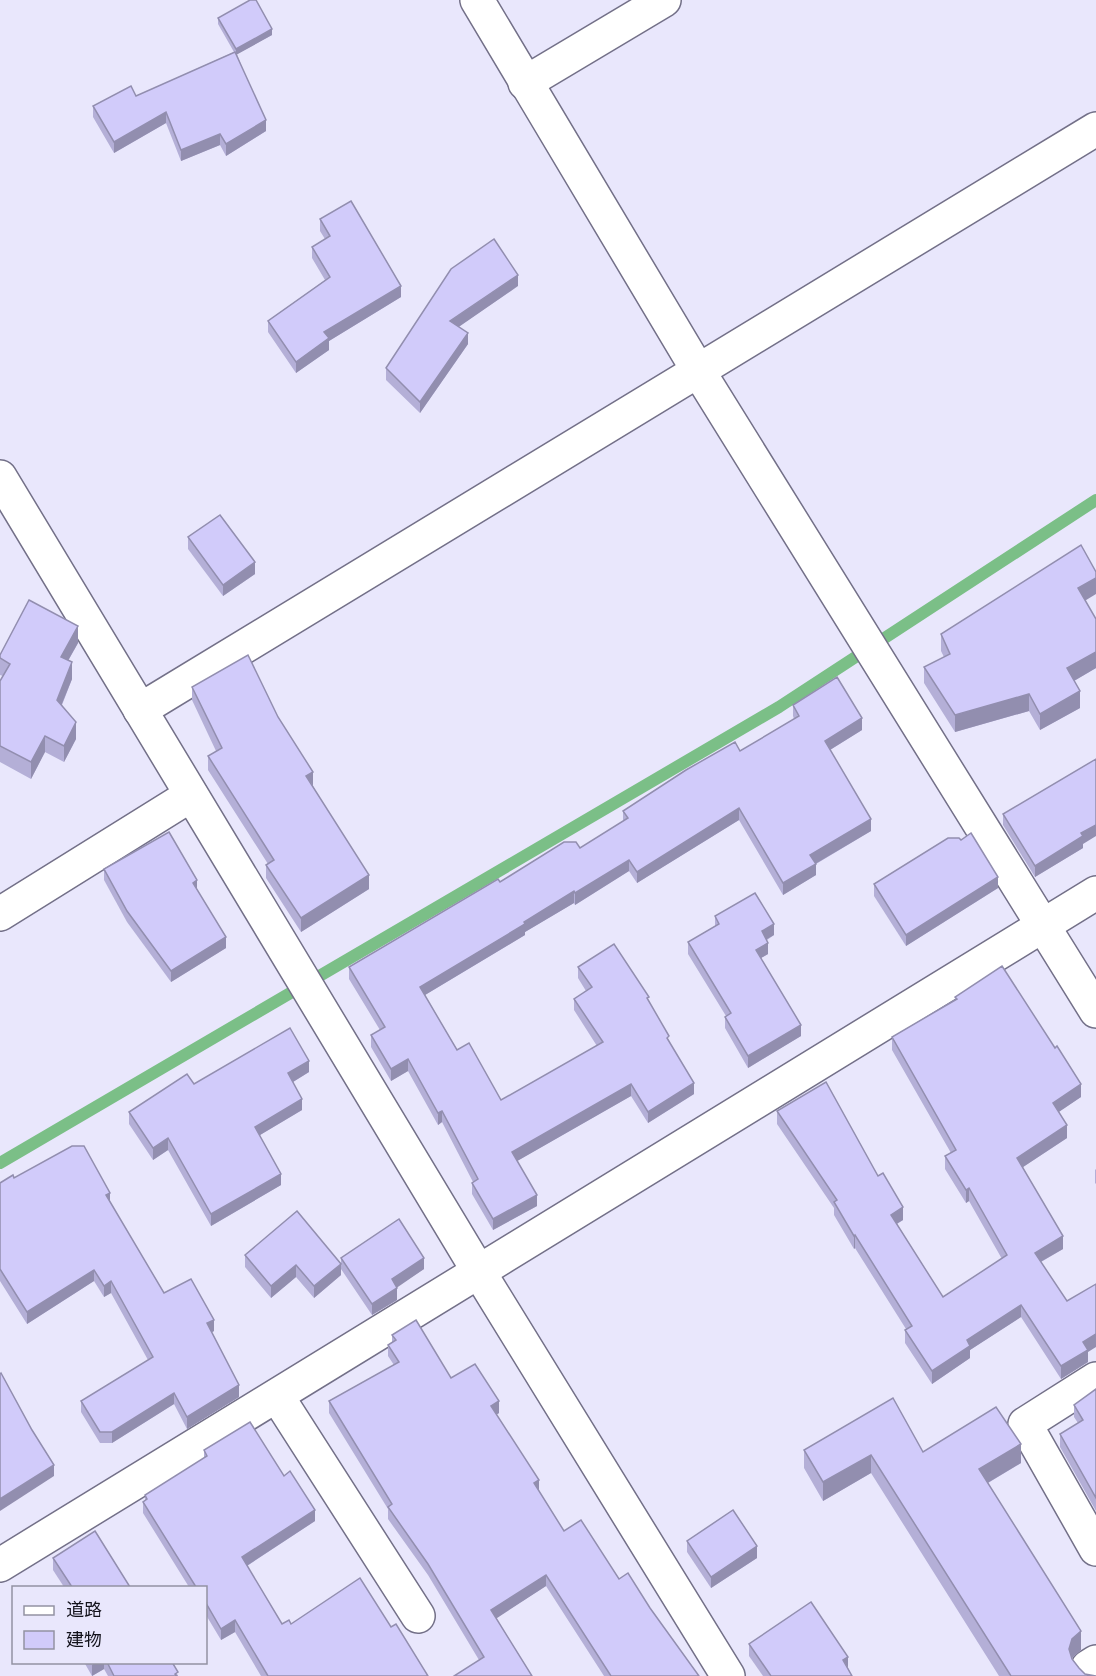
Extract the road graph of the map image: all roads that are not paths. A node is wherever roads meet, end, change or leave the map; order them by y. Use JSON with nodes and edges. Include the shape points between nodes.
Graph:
{"nodes":[{"id":1,"x":477,"y":0,"type":"edge"},
{"id":2,"x":664,"y":0,"type":"edge"},
{"id":3,"x":525,"y":83,"type":"junction"},
{"id":4,"x":1096,"y":129,"type":"edge"},
{"id":5,"x":699,"y":372,"type":"junction"},
{"id":6,"x":0,"y":477,"type":"edge"},
{"id":7,"x":140,"y":710,"type":"junction"},
{"id":8,"x":191,"y":795,"type":"junction"},
{"id":9,"x":1096,"y":892,"type":"edge"},
{"id":10,"x":0,"y":914,"type":"edge"},
{"id":11,"x":1043,"y":924,"type":"junction"},
{"id":12,"x":1096,"y":1011,"type":"edge"},
{"id":13,"x":479,"y":1272,"type":"junction"},
{"id":14,"x":1096,"y":1379,"type":"edge"},
{"id":15,"x":277,"y":1396,"type":"junction"},
{"id":16,"x":1096,"y":1549,"type":"edge"},
{"id":17,"x":0,"y":1565,"type":"edge"},
{"id":18,"x":418,"y":1616,"type":"dead end"},
{"id":19,"x":1096,"y":1662,"type":"edge"},
{"id":20,"x":728,"y":1676,"type":"edge"},
{"id":21,"x":1094,"y":1676,"type":"edge"}],
"edges":[{"from":1,"to":3,"type":"street"},
{"from":2,"to":3,"type":"street"},
{"from":3,"to":5,"type":"street"},
{"from":4,"to":5,"type":"street"},
{"from":5,"to":7,"type":"street"},
{"from":5,"to":11,"type":"street"},
{"from":6,"to":7,"type":"street"},
{"from":7,"to":8,"type":"street"},
{"from":8,"to":10,"type":"street"},
{"from":8,"to":13,"type":"street"},
{"from":9,"to":11,"type":"street"},
{"from":11,"to":12,"type":"street"},
{"from":11,"to":13,"type":"street"},
{"from":13,"to":15,"type":"street"},
{"from":13,"to":20,"type":"street"},
{"from":14,"to":16,"type":"street","via":[[1025,1424]]},
{"from":15,"to":17,"type":"street"},
{"from":15,"to":18,"type":"street"},
{"from":19,"to":21,"type":"street","via":[[1088,1667]]}]}
